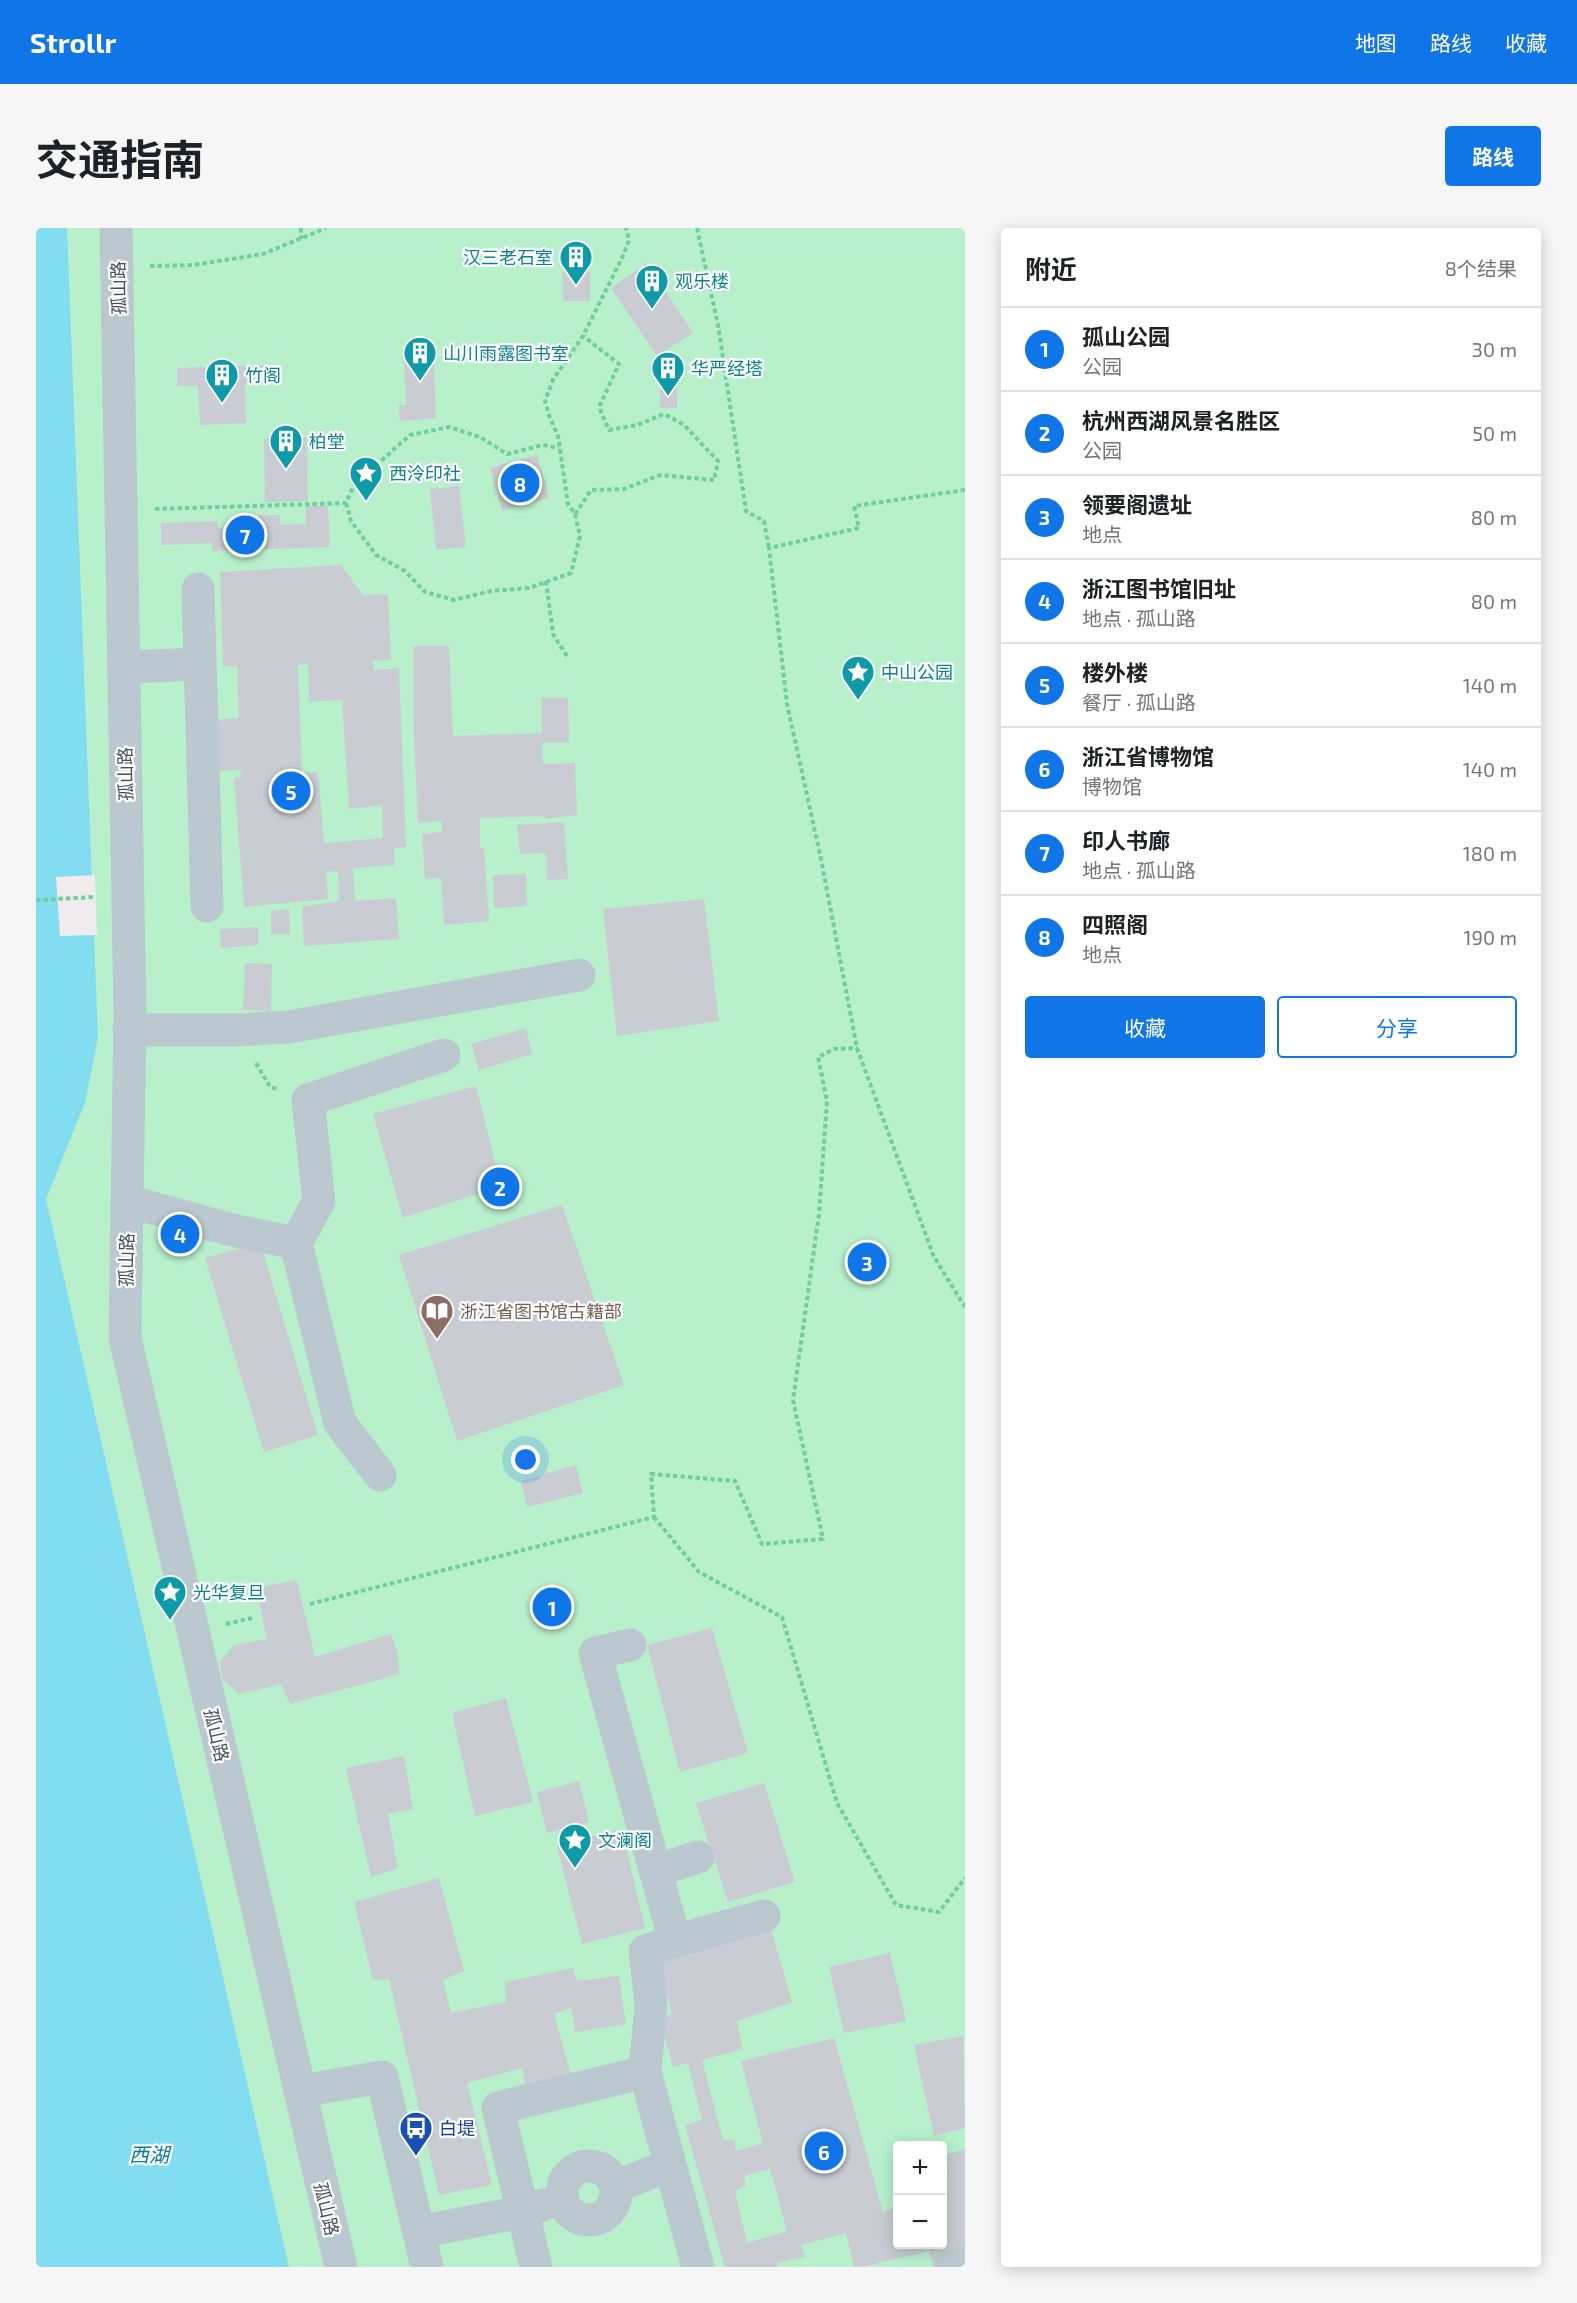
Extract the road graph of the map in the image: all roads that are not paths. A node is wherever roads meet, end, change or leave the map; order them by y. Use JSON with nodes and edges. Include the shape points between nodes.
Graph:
{"nodes":[{"id":1,"x":117,"y":228,"type":"edge"},
{"id":2,"x":198,"y":589,"type":"dead end"},
{"id":3,"x":200,"y":664,"type":"junction"},
{"id":4,"x":124,"y":667,"type":"junction"},
{"id":5,"x":207,"y":906,"type":"dead end"},
{"id":6,"x":579,"y":975,"type":"dead end"},
{"id":7,"x":129,"y":1030,"type":"junction"},
{"id":8,"x":444,"y":1055,"type":"dead end"},
{"id":9,"x":127,"y":1201,"type":"junction"},
{"id":10,"x":296,"y":1243,"type":"junction"},
{"id":11,"x":380,"y":1475,"type":"dead end"},
{"id":12,"x":630,"y":1645,"type":"dead end"},
{"id":13,"x":698,"y":1857,"type":"dead end"},
{"id":14,"x":655,"y":1871,"type":"junction"},
{"id":15,"x":764,"y":1916,"type":"dead end"},
{"id":16,"x":675,"y":1941,"type":"junction"},
{"id":17,"x":645,"y":2072,"type":"junction"},
{"id":18,"x":300,"y":2091,"type":"junction"},
{"id":19,"x":670,"y":2164,"type":"junction"},
{"id":20,"x":521,"y":2212,"type":"junction"},
{"id":21,"x":419,"y":2232,"type":"junction"},
{"id":22,"x":965,"y":2264,"type":"edge"},
{"id":23,"x":341,"y":2267,"type":"edge"},
{"id":24,"x":427,"y":2267,"type":"edge"},
{"id":25,"x":536,"y":2267,"type":"edge"},
{"id":26,"x":698,"y":2267,"type":"edge"},
{"id":27,"x":950,"y":2267,"type":"edge"}],
"edges":[{"from":1,"to":4,"type":"street","name":"孤山路"},
{"from":2,"to":3,"type":"street"},
{"from":3,"to":4,"type":"street"},
{"from":3,"to":5,"type":"street"},
{"from":4,"to":7,"type":"street","name":"孤山路"},
{"from":6,"to":7,"type":"street","via":[[289,1027]]},
{"from":7,"to":9,"type":"street","name":"孤山路"},
{"from":8,"to":10,"type":"street","via":[[308,1100],[320,1201]]},
{"from":9,"to":10,"type":"street"},
{"from":9,"to":18,"type":"street","name":"孤山路","via":[[125,1338]]},
{"from":10,"to":11,"type":"street","via":[[340,1423]]},
{"from":12,"to":14,"type":"street","via":[[595,1653]]},
{"from":13,"to":14,"type":"street"},
{"from":14,"to":16,"type":"street"},
{"from":15,"to":16,"type":"street"},
{"from":16,"to":17,"type":"street","via":[[645,1951],[651,2005]]},
{"from":17,"to":19,"type":"street"},
{"from":17,"to":20,"type":"street","via":[[498,2108]]},
{"from":18,"to":21,"type":"street","via":[[382,2077]]},
{"from":18,"to":23,"type":"street","name":"孤山路"},
{"from":19,"to":20,"type":"street","via":[[615,2187],[607,2172],[583,2166],[568,2174],[562,2199]]},
{"from":19,"to":26,"type":"street"},
{"from":20,"to":21,"type":"street"},
{"from":20,"to":25,"type":"street"},
{"from":21,"to":24,"type":"street"},
{"from":22,"to":27,"type":"street"}]}
